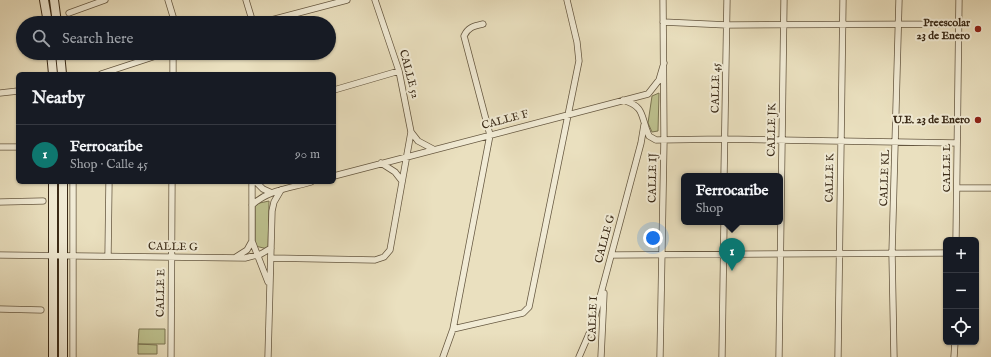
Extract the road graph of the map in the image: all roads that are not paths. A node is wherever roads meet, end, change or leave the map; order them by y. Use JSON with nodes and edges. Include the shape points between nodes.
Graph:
{"nodes":[{"id":1,"x":44,"y":0,"type":"edge"},
{"id":2,"x":54,"y":0,"type":"edge"},
{"id":3,"x":105,"y":0,"type":"edge"},
{"id":4,"x":168,"y":0,"type":"edge"},
{"id":5,"x":246,"y":0,"type":"edge"},
{"id":6,"x":347,"y":0,"type":"edge"},
{"id":7,"x":375,"y":0,"type":"edge"},
{"id":8,"x":567,"y":0,"type":"edge"},
{"id":9,"x":663,"y":0,"type":"edge"},
{"id":10,"x":727,"y":0,"type":"edge"},
{"id":11,"x":784,"y":0,"type":"edge"},
{"id":12,"x":843,"y":0,"type":"edge"},
{"id":13,"x":899,"y":0,"type":"edge"},
{"id":14,"x":959,"y":0,"type":"edge"},
{"id":15,"x":70,"y":13,"type":"dead end"},
{"id":16,"x":47,"y":16,"type":"edge"},
{"id":17,"x":56,"y":16,"type":"edge"},
{"id":18,"x":173,"y":16,"type":"edge"},
{"id":19,"x":251,"y":16,"type":"edge"},
{"id":20,"x":286,"y":16,"type":"edge"},
{"id":21,"x":663,"y":22,"type":"junction"},
{"id":22,"x":483,"y":24,"type":"dead end"},
{"id":23,"x":959,"y":24,"type":"junction"},
{"id":24,"x":727,"y":25,"type":"junction"},
{"id":25,"x":784,"y":25,"type":"junction"},
{"id":26,"x":842,"y":25,"type":"junction"},
{"id":27,"x":899,"y":25,"type":"junction"},
{"id":28,"x":51,"y":60,"type":"edge"},
{"id":29,"x":61,"y":60,"type":"edge"},
{"id":30,"x":144,"y":60,"type":"edge"},
{"id":31,"x":173,"y":60,"type":"edge"},
{"id":32,"x":664,"y":63,"type":"junction"},
{"id":33,"x":399,"y":71,"type":"junction"},
{"id":34,"x":52,"y":72,"type":"edge"},
{"id":35,"x":62,"y":72,"type":"edge"},
{"id":36,"x":107,"y":72,"type":"edge"},
{"id":37,"x":173,"y":72,"type":"edge"},
{"id":38,"x":336,"y":89,"type":"edge"},
{"id":39,"x":16,"y":91,"type":"edge"},
{"id":40,"x":0,"y":93,"type":"edge"},
{"id":41,"x":622,"y":100,"type":"junction"},
{"id":42,"x":567,"y":114,"type":"junction"},
{"id":43,"x":644,"y":125,"type":"junction"},
{"id":44,"x":411,"y":132,"type":"junction"},
{"id":45,"x":490,"y":135,"type":"junction"},
{"id":46,"x":725,"y":138,"type":"junction"},
{"id":47,"x":664,"y":140,"type":"junction"},
{"id":48,"x":782,"y":140,"type":"junction"},
{"id":49,"x":841,"y":141,"type":"junction"},
{"id":50,"x":896,"y":142,"type":"junction"},
{"id":51,"x":957,"y":143,"type":"junction"},
{"id":52,"x":0,"y":146,"type":"edge"},
{"id":53,"x":16,"y":147,"type":"edge"},
{"id":54,"x":433,"y":149,"type":"junction"},
{"id":55,"x":406,"y":156,"type":"junction"},
{"id":56,"x":381,"y":163,"type":"junction"},
{"id":57,"x":724,"y":173,"type":"edge"},
{"id":58,"x":782,"y":173,"type":"edge"},
{"id":59,"x":336,"y":175,"type":"edge"},
{"id":60,"x":402,"y":182,"type":"junction"},
{"id":61,"x":53,"y":184,"type":"edge"},
{"id":62,"x":63,"y":184,"type":"edge"},
{"id":63,"x":73,"y":184,"type":"edge"},
{"id":64,"x":109,"y":184,"type":"edge"},
{"id":65,"x":172,"y":184,"type":"edge"},
{"id":66,"x":252,"y":184,"type":"edge"},
{"id":67,"x":258,"y":184,"type":"edge"},
{"id":68,"x":304,"y":184,"type":"edge"},
{"id":69,"x":957,"y":188,"type":"junction"},
{"id":70,"x":991,"y":188,"type":"edge"},
{"id":71,"x":281,"y":190,"type":"junction"},
{"id":72,"x":272,"y":193,"type":"junction"},
{"id":73,"x":43,"y":201,"type":"dead end"},
{"id":74,"x":0,"y":202,"type":"edge"},
{"id":75,"x":252,"y":205,"type":"junction"},
{"id":76,"x":724,"y":225,"type":"edge"},
{"id":77,"x":781,"y":225,"type":"edge"},
{"id":78,"x":956,"y":237,"type":"edge"},
{"id":79,"x":252,"y":241,"type":"junction"},
{"id":80,"x":271,"y":248,"type":"junction"},
{"id":81,"x":943,"y":253,"type":"edge"},
{"id":82,"x":723,"y":254,"type":"junction"},
{"id":83,"x":781,"y":254,"type":"junction"},
{"id":84,"x":839,"y":254,"type":"junction"},
{"id":85,"x":892,"y":254,"type":"junction"},
{"id":86,"x":0,"y":255,"type":"edge"},
{"id":87,"x":612,"y":255,"type":"junction"},
{"id":88,"x":662,"y":255,"type":"junction"},
{"id":89,"x":53,"y":256,"type":"junction"},
{"id":90,"x":62,"y":256,"type":"junction"},
{"id":91,"x":73,"y":256,"type":"junction"},
{"id":92,"x":108,"y":256,"type":"junction"},
{"id":93,"x":257,"y":256,"type":"junction"},
{"id":94,"x":172,"y":257,"type":"junction"},
{"id":95,"x":235,"y":257,"type":"junction"},
{"id":96,"x":271,"y":258,"type":"junction"},
{"id":97,"x":604,"y":282,"type":"junction"},
{"id":98,"x":269,"y":284,"type":"junction"},
{"id":99,"x":0,"y":309,"type":"edge"},
{"id":100,"x":41,"y":310,"type":"dead end"},
{"id":101,"x":453,"y":329,"type":"junction"},
{"id":102,"x":955,"y":345,"type":"edge"},
{"id":103,"x":52,"y":357,"type":"edge"},
{"id":104,"x":63,"y":357,"type":"edge"},
{"id":105,"x":73,"y":357,"type":"edge"},
{"id":106,"x":171,"y":357,"type":"edge"},
{"id":107,"x":268,"y":357,"type":"edge"},
{"id":108,"x":443,"y":357,"type":"edge"},
{"id":109,"x":578,"y":357,"type":"edge"},
{"id":110,"x":601,"y":357,"type":"edge"},
{"id":111,"x":660,"y":357,"type":"edge"},
{"id":112,"x":722,"y":357,"type":"edge"},
{"id":113,"x":779,"y":357,"type":"edge"},
{"id":114,"x":838,"y":357,"type":"edge"},
{"id":115,"x":894,"y":357,"type":"edge"},
{"id":116,"x":954,"y":357,"type":"edge"}],
"edges":[{"from":1,"to":16,"type":"main road"},
{"from":2,"to":17,"type":"main road"},
{"from":3,"to":15,"type":"street"},
{"from":4,"to":18,"type":"street"},
{"from":5,"to":19,"type":"street"},
{"from":6,"to":20,"type":"street"},
{"from":7,"to":33,"type":"street","name":"CALLE 52"},
{"from":8,"to":42,"type":"street","via":[[579,60]]},
{"from":9,"to":21,"type":"street","name":"CALLE IJ"},
{"from":10,"to":24,"type":"street","name":"CALLE 45"},
{"from":11,"to":25,"type":"street","name":"CALLE JK"},
{"from":12,"to":26,"type":"street","name":"CALLE K"},
{"from":13,"to":27,"type":"street","name":"CALLE KL"},
{"from":14,"to":23,"type":"street","name":"CALLE L"},
{"from":21,"to":24,"type":"street"},
{"from":21,"to":32,"type":"street","name":"CALLE IJ"},
{"from":22,"to":45,"type":"street","via":[[473,26],[464,36]]},
{"from":23,"to":27,"type":"street"},
{"from":23,"to":51,"type":"street","name":"CALLE L"},
{"from":24,"to":25,"type":"street"},
{"from":24,"to":46,"type":"street","name":"CALLE 45"},
{"from":25,"to":26,"type":"street"},
{"from":25,"to":48,"type":"street","name":"CALLE JK"},
{"from":26,"to":27,"type":"street"},
{"from":26,"to":49,"type":"street","name":"CALLE K"},
{"from":27,"to":50,"type":"street","name":"CALLE KL"},
{"from":28,"to":34,"type":"main road"},
{"from":29,"to":35,"type":"main road"},
{"from":30,"to":36,"type":"street"},
{"from":31,"to":37,"type":"street"},
{"from":32,"to":41,"type":"street","name":"CALLE F","via":[[659,80],[648,94]]},
{"from":32,"to":47,"type":"street","name":"CALLE IJ"},
{"from":33,"to":38,"type":"street"},
{"from":33,"to":44,"type":"street","name":"CALLE 52"},
{"from":39,"to":40,"type":"street"},
{"from":41,"to":42,"type":"street","name":"CALLE F"},
{"from":41,"to":43,"type":"street","via":[[635,104],[641,112]]},
{"from":42,"to":45,"type":"street","name":"CALLE F"},
{"from":42,"to":101,"type":"street","via":[[529,308],[523,313]]},
{"from":43,"to":47,"type":"street","via":[[649,136],[656,140]]},
{"from":43,"to":87,"type":"street","name":"CALLE G"},
{"from":44,"to":54,"type":"street","via":[[418,141]]},
{"from":44,"to":55,"type":"street","name":"CALLE 52"},
{"from":45,"to":54,"type":"street","name":"CALLE F"},
{"from":45,"to":101,"type":"street"},
{"from":46,"to":47,"type":"street"},
{"from":46,"to":48,"type":"street"},
{"from":46,"to":57,"type":"street","name":"CALLE 45"},
{"from":47,"to":88,"type":"street","name":"CALLE IJ"},
{"from":48,"to":49,"type":"street"},
{"from":48,"to":58,"type":"street","name":"CALLE JK"},
{"from":49,"to":50,"type":"street"},
{"from":49,"to":84,"type":"street","name":"CALLE K"},
{"from":50,"to":51,"type":"street"},
{"from":50,"to":85,"type":"street","name":"CALLE KL"},
{"from":51,"to":69,"type":"street","name":"CALLE L"},
{"from":52,"to":53,"type":"street"},
{"from":54,"to":55,"type":"street","name":"CALLE F"},
{"from":55,"to":56,"type":"street","name":"CALLE F"},
{"from":55,"to":60,"type":"street"},
{"from":56,"to":59,"type":"street","name":"CALLE F"},
{"from":56,"to":60,"type":"street","via":[[395,172]]},
{"from":60,"to":96,"type":"street","via":[[390,250],[384,257],[375,260]]},
{"from":61,"to":89,"type":"main road"},
{"from":62,"to":90,"type":"main road"},
{"from":63,"to":91,"type":"street"},
{"from":64,"to":92,"type":"street"},
{"from":65,"to":94,"type":"street","name":"CALLE E"},
{"from":66,"to":75,"type":"street"},
{"from":67,"to":72,"type":"street"},
{"from":68,"to":71,"type":"street"},
{"from":69,"to":70,"type":"street"},
{"from":69,"to":78,"type":"street","name":"CALLE L"},
{"from":71,"to":72,"type":"street"},
{"from":71,"to":80,"type":"street","via":[[272,211]]},
{"from":72,"to":75,"type":"street","via":[[259,198]]},
{"from":73,"to":74,"type":"street"},
{"from":75,"to":79,"type":"street"},
{"from":76,"to":82,"type":"street"},
{"from":77,"to":83,"type":"street","name":"CALLE JK"},
{"from":79,"to":93,"type":"street"},
{"from":79,"to":95,"type":"street","via":[[247,250]]},
{"from":80,"to":93,"type":"street","name":"CALLE G"},
{"from":80,"to":96,"type":"street"},
{"from":81,"to":85,"type":"street"},
{"from":82,"to":83,"type":"street"},
{"from":82,"to":88,"type":"street"},
{"from":82,"to":112,"type":"street"},
{"from":83,"to":84,"type":"street"},
{"from":83,"to":113,"type":"street","name":"CALLE JK"},
{"from":84,"to":85,"type":"street"},
{"from":84,"to":114,"type":"street","name":"CALLE K"},
{"from":85,"to":115,"type":"street","name":"CALLE KL"},
{"from":86,"to":89,"type":"street","name":"CALLE G"},
{"from":87,"to":88,"type":"street"},
{"from":87,"to":97,"type":"street","name":"CALLE G"},
{"from":88,"to":111,"type":"street","name":"CALLE IJ"},
{"from":89,"to":90,"type":"street","name":"CALLE G"},
{"from":89,"to":103,"type":"main road"},
{"from":90,"to":91,"type":"street","name":"CALLE G"},
{"from":90,"to":104,"type":"main road"},
{"from":91,"to":92,"type":"street","name":"CALLE G"},
{"from":91,"to":105,"type":"street"},
{"from":92,"to":94,"type":"street","name":"CALLE G"},
{"from":93,"to":95,"type":"street","name":"CALLE G"},
{"from":93,"to":98,"type":"street"},
{"from":94,"to":95,"type":"street","name":"CALLE G"},
{"from":94,"to":106,"type":"street","name":"CALLE E"},
{"from":96,"to":98,"type":"street"},
{"from":97,"to":109,"type":"street","name":"CALLE G","via":[[592,327]]},
{"from":97,"to":110,"type":"street","name":"CALLE I"},
{"from":98,"to":107,"type":"street"},
{"from":99,"to":100,"type":"street"},
{"from":101,"to":108,"type":"street"},
{"from":102,"to":116,"type":"street"}]}
